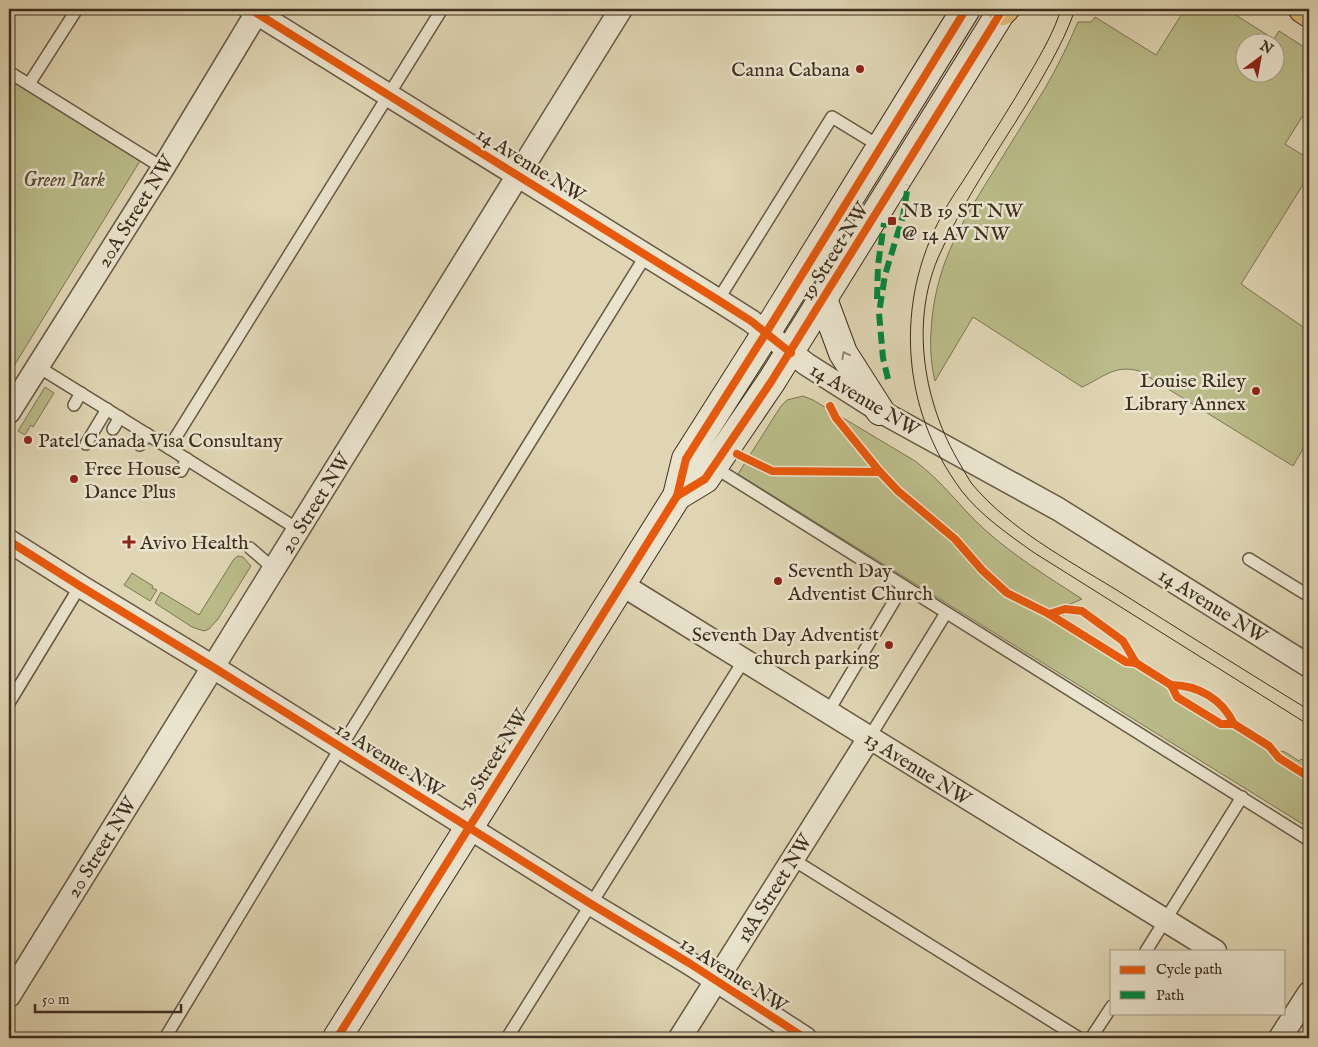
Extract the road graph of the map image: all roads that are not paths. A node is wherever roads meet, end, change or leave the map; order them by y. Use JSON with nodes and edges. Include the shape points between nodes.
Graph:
{"nodes":[{"id":1,"x":77,"y":9,"type":"edge"},
{"id":2,"x":442,"y":9,"type":"edge"},
{"id":3,"x":620,"y":9,"type":"edge"},
{"id":4,"x":966,"y":9,"type":"edge"},
{"id":5,"x":1302,"y":9,"type":"edge"},
{"id":6,"x":255,"y":10,"type":"edge"},
{"id":7,"x":1003,"y":10,"type":"edge"},
{"id":8,"x":1309,"y":13,"type":"edge"},
{"id":9,"x":9,"y":72,"type":"edge"},
{"id":10,"x":29,"y":84,"type":"junction"},
{"id":11,"x":387,"y":94,"type":"junction"},
{"id":12,"x":881,"y":147,"type":"junction"},
{"id":13,"x":163,"y":168,"type":"junction"},
{"id":14,"x":517,"y":175,"type":"junction"},
{"id":15,"x":646,"y":255,"type":"junction"},
{"id":16,"x":823,"y":299,"type":"junction"},
{"id":17,"x":718,"y":300,"type":"junction"},
{"id":18,"x":766,"y":333,"type":"junction"},
{"id":19,"x":791,"y":353,"type":"junction"},
{"id":20,"x":37,"y":366,"type":"junction"},
{"id":21,"x":81,"y":393,"type":"junction"},
{"id":22,"x":74,"y":405,"type":"dead end"},
{"id":23,"x":107,"y":409,"type":"junction"},
{"id":24,"x":880,"y":411,"type":"junction"},
{"id":25,"x":9,"y":412,"type":"edge"},
{"id":26,"x":120,"y":417,"type":"junction"},
{"id":27,"x":112,"y":429,"type":"dead end"},
{"id":28,"x":147,"y":434,"type":"junction"},
{"id":29,"x":86,"y":444,"type":"dead end"},
{"id":30,"x":140,"y":446,"type":"dead end"},
{"id":31,"x":169,"y":448,"type":"junction"},
{"id":32,"x":187,"y":459,"type":"junction"},
{"id":33,"x":714,"y":468,"type":"junction"},
{"id":34,"x":180,"y":470,"type":"dead end"},
{"id":35,"x":677,"y":496,"type":"junction"},
{"id":36,"x":299,"y":530,"type":"junction"},
{"id":37,"x":9,"y":541,"type":"edge"},
{"id":38,"x":250,"y":548,"type":"dead end"},
{"id":39,"x":1249,"y":559,"type":"dead end"},
{"id":40,"x":274,"y":568,"type":"junction"},
{"id":41,"x":621,"y":584,"type":"junction"},
{"id":42,"x":80,"y":586,"type":"junction"},
{"id":43,"x":903,"y":586,"type":"junction"},
{"id":44,"x":1309,"y":596,"type":"edge"},
{"id":45,"x":946,"y":613,"type":"junction"},
{"id":46,"x":744,"y":660,"type":"junction"},
{"id":47,"x":1309,"y":666,"type":"edge"},
{"id":48,"x":213,"y":667,"type":"junction"},
{"id":49,"x":9,"y":703,"type":"edge"},
{"id":50,"x":828,"y":712,"type":"junction"},
{"id":51,"x":869,"y":738,"type":"junction"},
{"id":52,"x":341,"y":747,"type":"junction"},
{"id":53,"x":1242,"y":797,"type":"junction"},
{"id":54,"x":469,"y":828,"type":"junction"},
{"id":55,"x":1309,"y":840,"type":"edge"},
{"id":56,"x":792,"y":859,"type":"junction"},
{"id":57,"x":591,"y":904,"type":"junction"},
{"id":58,"x":1166,"y":920,"type":"junction"},
{"id":59,"x":1147,"y":950,"type":"edge"},
{"id":60,"x":1213,"y":950,"type":"edge"},
{"id":61,"x":717,"y":981,"type":"junction"},
{"id":62,"x":9,"y":996,"type":"edge"},
{"id":63,"x":1301,"y":1000,"type":"edge"},
{"id":64,"x":1110,"y":1009,"type":"edge"},
{"id":65,"x":165,"y":1038,"type":"edge"},
{"id":66,"x":337,"y":1038,"type":"edge"},
{"id":67,"x":507,"y":1038,"type":"edge"},
{"id":68,"x":680,"y":1038,"type":"edge"},
{"id":69,"x":805,"y":1038,"type":"edge"},
{"id":70,"x":1079,"y":1038,"type":"edge"},
{"id":71,"x":1091,"y":1038,"type":"edge"},
{"id":72,"x":1280,"y":1038,"type":"edge"}],
"edges":[{"from":1,"to":10,"type":"lane"},
{"from":2,"to":11,"type":"lane"},
{"from":3,"to":14,"type":"street","name":"20 Street NW"},
{"from":4,"to":12,"type":"street","name":"19 Street NW"},
{"from":5,"to":8,"type":"highway"},
{"from":6,"to":11,"type":"street","name":"14 Avenue NW"},
{"from":6,"to":13,"type":"street","name":"20A Street NW"},
{"from":7,"to":16,"type":"street","name":"19 Street NW"},
{"from":9,"to":10,"type":"lane"},
{"from":10,"to":13,"type":"lane"},
{"from":11,"to":14,"type":"street","name":"14 Avenue NW"},
{"from":11,"to":31,"type":"lane"},
{"from":12,"to":17,"type":"lane","via":[[832,117]]},
{"from":12,"to":18,"type":"street","name":"19 Street NW"},
{"from":13,"to":20,"type":"street","name":"20A Street NW"},
{"from":14,"to":15,"type":"street","name":"14 Avenue NW"},
{"from":14,"to":36,"type":"street","name":"20 Street NW"},
{"from":15,"to":17,"type":"street","name":"14 Avenue NW"},
{"from":15,"to":52,"type":"lane"},
{"from":16,"to":19,"type":"street","name":"19 Street NW"},
{"from":24,"to":16,"type":"street","one_way":true,"via":[[843,353]]},
{"from":17,"to":18,"type":"street","name":"14 Avenue NW"},
{"from":18,"to":19,"type":"street","name":"14 Avenue NW"},
{"from":18,"to":35,"type":"street","name":"19 Street NW","via":[[686,459]]},
{"from":19,"to":24,"type":"street","name":"14 Avenue NW"},
{"from":19,"to":33,"type":"street","name":"19 Street NW"},
{"from":20,"to":21,"type":"lane"},
{"from":20,"to":25,"type":"street","name":"20A Street NW"},
{"from":21,"to":22,"type":"lane"},
{"from":21,"to":23,"type":"lane"},
{"from":23,"to":26,"type":"lane"},
{"from":23,"to":29,"type":"lane"},
{"from":24,"to":47,"type":"street","name":"14 Avenue NW","via":[[1082,523]]},
{"from":26,"to":27,"type":"lane"},
{"from":26,"to":28,"type":"lane"},
{"from":28,"to":30,"type":"lane"},
{"from":28,"to":31,"type":"lane"},
{"from":31,"to":32,"type":"lane"},
{"from":32,"to":34,"type":"lane"},
{"from":32,"to":36,"type":"lane"},
{"from":33,"to":35,"type":"street","name":"19 Street NW","via":[[705,479]]},
{"from":33,"to":43,"type":"lane"},
{"from":35,"to":41,"type":"street","name":"19 Street NW"},
{"from":36,"to":40,"type":"street","name":"20 Street NW"},
{"from":37,"to":42,"type":"street","name":"12 Avenue NW"},
{"from":38,"to":40,"type":"lane"},
{"from":39,"to":44,"type":"lane"},
{"from":40,"to":48,"type":"street","name":"20 Street NW"},
{"from":41,"to":46,"type":"street","name":"13 Avenue NW"},
{"from":41,"to":54,"type":"street","name":"19 Street NW"},
{"from":42,"to":48,"type":"street","name":"12 Avenue NW"},
{"from":42,"to":49,"type":"lane"},
{"from":43,"to":45,"type":"lane"},
{"from":43,"to":50,"type":"lane"},
{"from":45,"to":51,"type":"lane"},
{"from":45,"to":53,"type":"lane"},
{"from":46,"to":50,"type":"street","name":"13 Avenue NW"},
{"from":46,"to":57,"type":"lane"},
{"from":48,"to":52,"type":"street","name":"12 Avenue NW"},
{"from":48,"to":62,"type":"street","name":"20 Street NW"},
{"from":50,"to":51,"type":"street","name":"13 Avenue NW"},
{"from":51,"to":56,"type":"street","name":"18A Street NW"},
{"from":51,"to":58,"type":"street","name":"13 Avenue NW"},
{"from":52,"to":54,"type":"street","name":"12 Avenue NW"},
{"from":52,"to":65,"type":"lane"},
{"from":53,"to":55,"type":"lane"},
{"from":53,"to":58,"type":"lane"},
{"from":54,"to":57,"type":"street","name":"12 Avenue NW"},
{"from":54,"to":66,"type":"street","name":"19 Street NW"},
{"from":56,"to":61,"type":"street","name":"18A Street NW"},
{"from":56,"to":70,"type":"lane"},
{"from":57,"to":61,"type":"street","name":"12 Avenue NW"},
{"from":57,"to":67,"type":"lane"},
{"from":58,"to":59,"type":"lane"},
{"from":58,"to":60,"type":"street","name":"13 Avenue NW"},
{"from":61,"to":68,"type":"street","name":"18A Street NW"},
{"from":61,"to":69,"type":"street","name":"12 Avenue NW"},
{"from":63,"to":72,"type":"street"},
{"from":64,"to":71,"type":"lane"}]}
